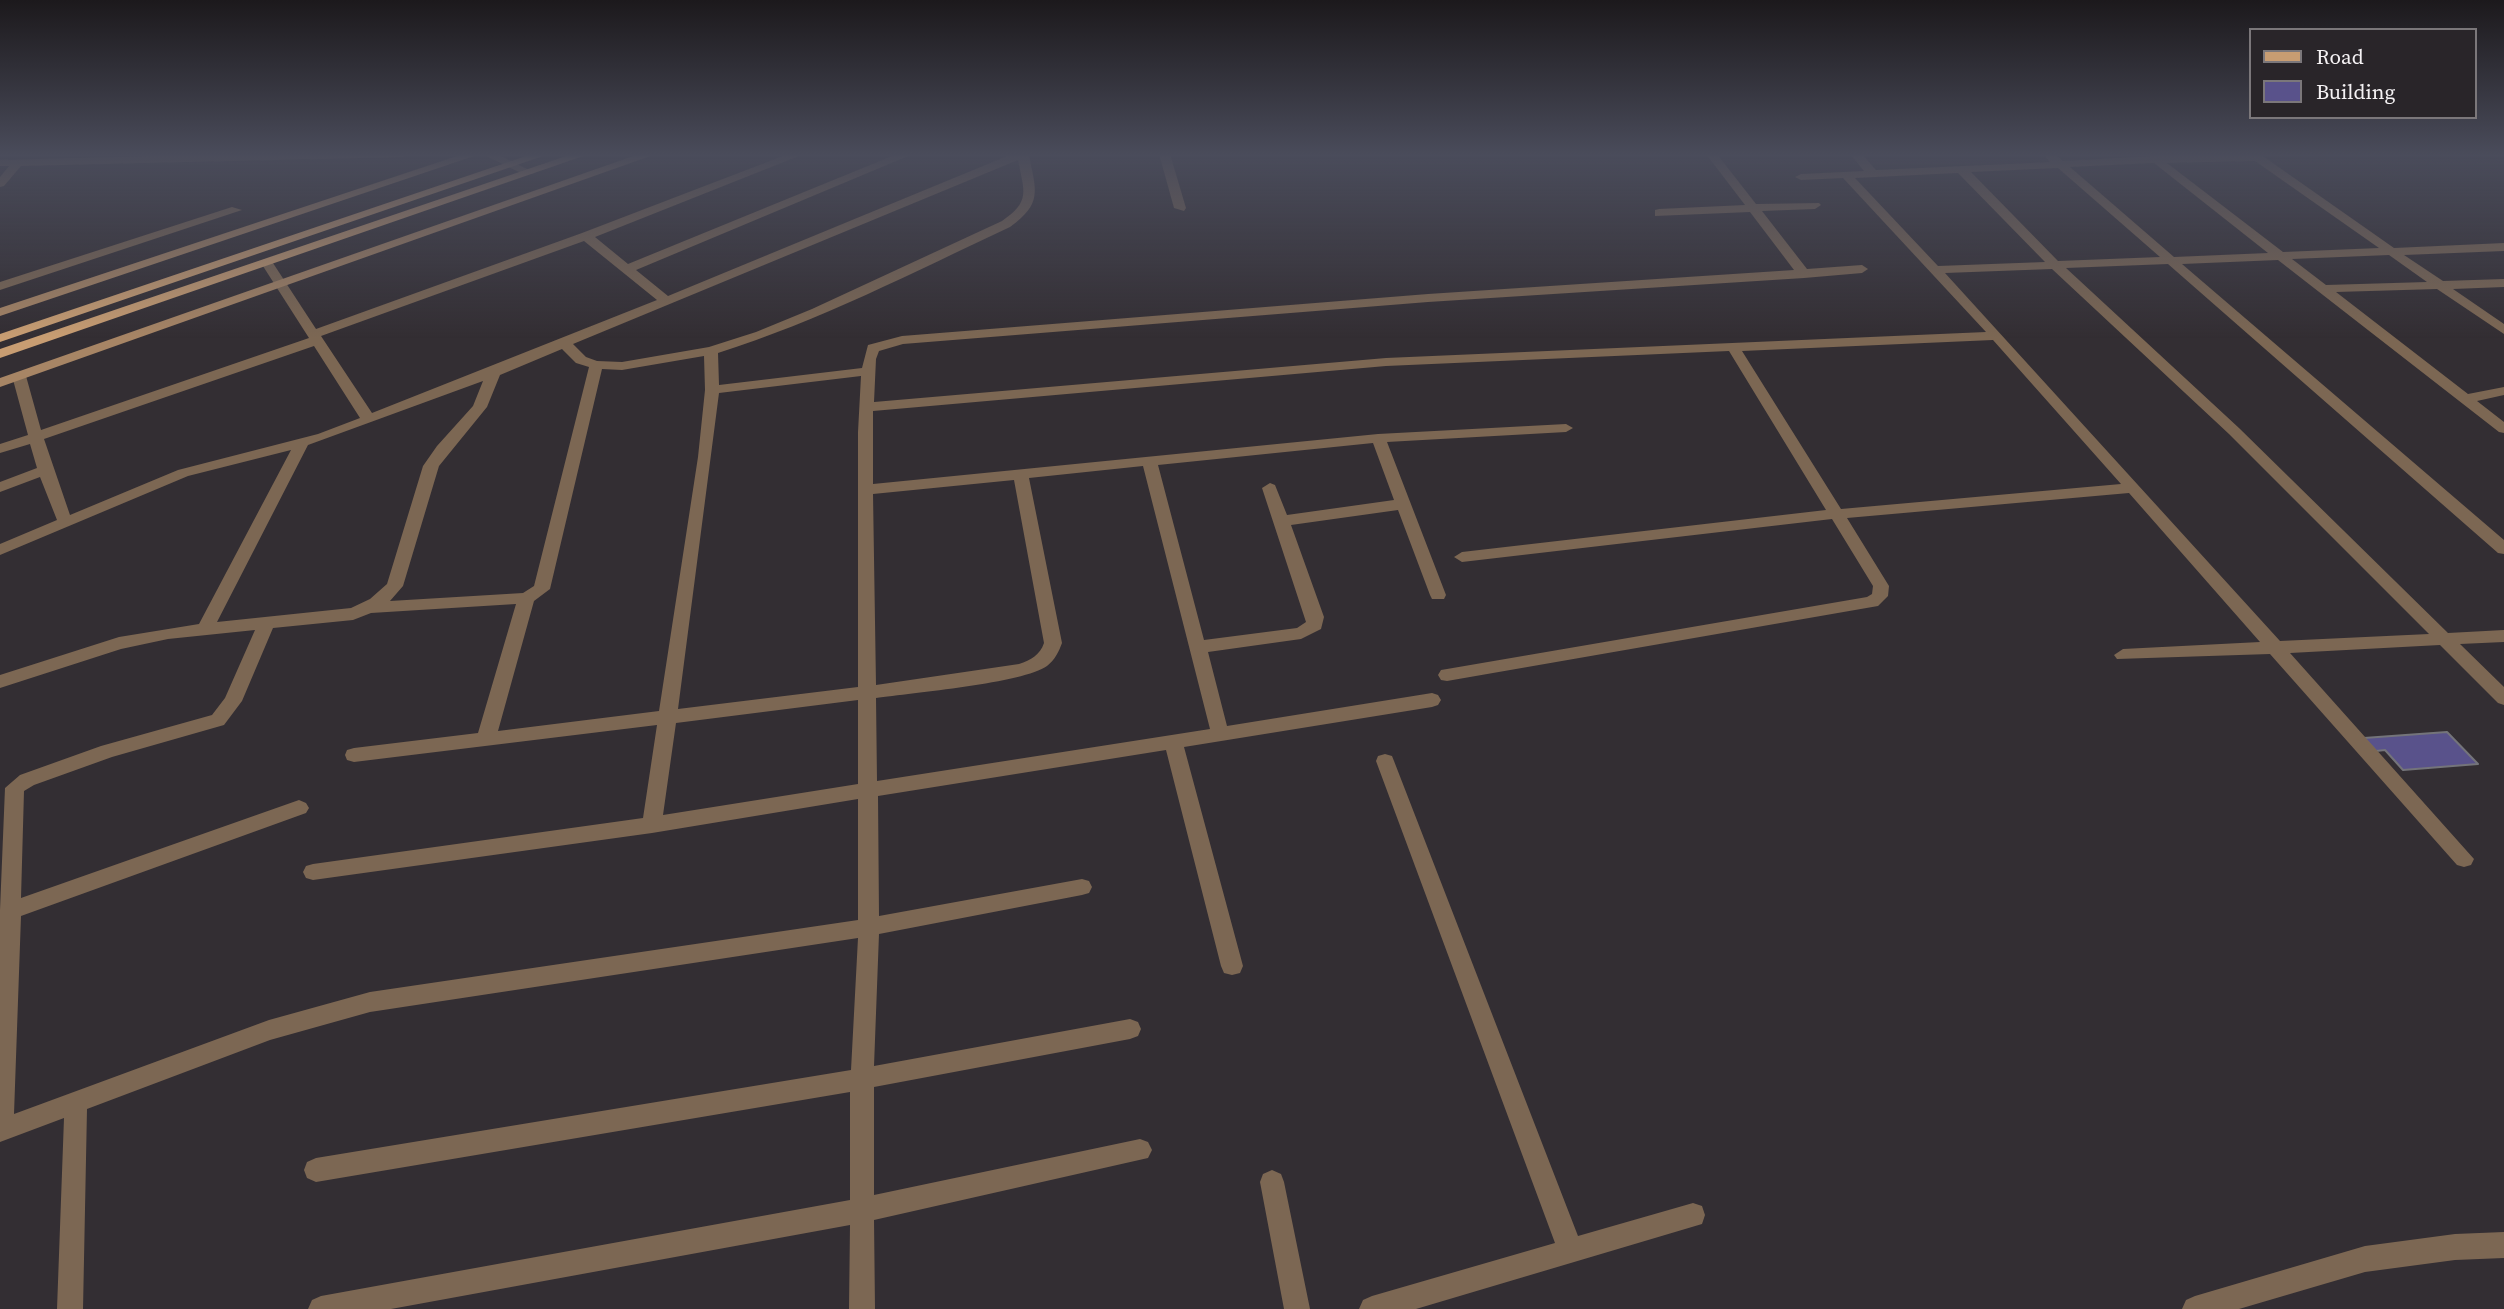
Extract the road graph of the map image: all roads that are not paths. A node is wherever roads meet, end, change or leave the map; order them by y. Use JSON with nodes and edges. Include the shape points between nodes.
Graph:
{"nodes":[{"id":1,"x":220,"y":215,"type":"edge"},
{"id":2,"x":293,"y":215,"type":"edge"},
{"id":3,"x":363,"y":215,"type":"edge"},
{"id":4,"x":406,"y":215,"type":"edge"},
{"id":5,"x":480,"y":215,"type":"edge"},
{"id":6,"x":641,"y":215,"type":"edge"},
{"id":7,"x":760,"y":215,"type":"edge"},
{"id":8,"x":875,"y":215,"type":"edge"},
{"id":9,"x":1018,"y":215,"type":"edge"},
{"id":10,"x":1758,"y":215,"type":"edge"},
{"id":11,"x":1884,"y":215,"type":"edge"},
{"id":12,"x":2006,"y":215,"type":"edge"},
{"id":13,"x":2117,"y":215,"type":"edge"},
{"id":14,"x":2229,"y":215,"type":"edge"},
{"id":15,"x":2341,"y":215,"type":"edge"},
{"id":16,"x":586,"y":236,"type":"junction"},
{"id":17,"x":2504,"y":247,"type":"edge"},
{"id":18,"x":2393,"y":251,"type":"junction"},
{"id":19,"x":2281,"y":255,"type":"junction"},
{"id":20,"x":2171,"y":261,"type":"junction"},
{"id":21,"x":267,"y":263,"type":"junction"},
{"id":22,"x":2055,"y":265,"type":"junction"},
{"id":23,"x":627,"y":269,"type":"junction"},
{"id":24,"x":1862,"y":269,"type":"dead end"},
{"id":25,"x":1935,"y":270,"type":"junction"},
{"id":26,"x":1804,"y":274,"type":"junction"},
{"id":27,"x":2504,"y":283,"type":"edge"},
{"id":28,"x":281,"y":285,"type":"junction"},
{"id":29,"x":2440,"y":285,"type":"junction"},
{"id":30,"x":0,"y":286,"type":"edge"},
{"id":31,"x":2325,"y":289,"type":"junction"},
{"id":32,"x":665,"y":300,"type":"junction"},
{"id":33,"x":0,"y":312,"type":"edge"},
{"id":34,"x":2504,"y":330,"type":"edge"},
{"id":35,"x":1997,"y":336,"type":"junction"},
{"id":36,"x":316,"y":337,"type":"junction"},
{"id":37,"x":0,"y":338,"type":"edge"},
{"id":38,"x":564,"y":343,"type":"junction"},
{"id":39,"x":1732,"y":346,"type":"junction"},
{"id":40,"x":711,"y":352,"type":"junction"},
{"id":41,"x":0,"y":355,"type":"edge"},
{"id":42,"x":596,"y":365,"type":"junction"},
{"id":43,"x":869,"y":371,"type":"junction"},
{"id":44,"x":494,"y":372,"type":"junction"},
{"id":45,"x":19,"y":376,"type":"junction"},
{"id":46,"x":0,"y":383,"type":"edge"},
{"id":47,"x":712,"y":390,"type":"junction"},
{"id":48,"x":2504,"y":391,"type":"edge"},
{"id":49,"x":2465,"y":399,"type":"junction"},
{"id":50,"x":866,"y":407,"type":"junction"},
{"id":51,"x":369,"y":420,"type":"junction"},
{"id":52,"x":1566,"y":428,"type":"dead end"},
{"id":53,"x":2504,"y":429,"type":"edge"},
{"id":54,"x":36,"y":436,"type":"junction"},
{"id":55,"x":1378,"y":438,"type":"junction"},
{"id":56,"x":301,"y":444,"type":"junction"},
{"id":57,"x":0,"y":449,"type":"edge"},
{"id":58,"x":1149,"y":460,"type":"junction"},
{"id":59,"x":45,"y":470,"type":"junction"},
{"id":60,"x":1020,"y":473,"type":"junction"},
{"id":61,"x":0,"y":487,"type":"edge"},
{"id":62,"x":1270,"y":488,"type":"dead end"},
{"id":63,"x":2132,"y":488,"type":"junction"},
{"id":64,"x":865,"y":490,"type":"junction"},
{"id":65,"x":1403,"y":504,"type":"junction"},
{"id":66,"x":1836,"y":514,"type":"junction"},
{"id":67,"x":65,"y":521,"type":"junction"},
{"id":68,"x":1282,"y":521,"type":"junction"},
{"id":69,"x":0,"y":550,"type":"edge"},
{"id":70,"x":2504,"y":550,"type":"edge"},
{"id":71,"x":1462,"y":557,"type":"dead end"},
{"id":72,"x":1438,"y":595,"type":"dead end"},
{"id":73,"x":526,"y":598,"type":"junction"},
{"id":74,"x":370,"y":608,"type":"junction"},
{"id":75,"x":267,"y":621,"type":"junction"},
{"id":76,"x":206,"y":627,"type":"junction"},
{"id":77,"x":2504,"y":636,"type":"edge"},
{"id":78,"x":2445,"y":639,"type":"junction"},
{"id":79,"x":1198,"y":647,"type":"junction"},
{"id":80,"x":2275,"y":648,"type":"junction"},
{"id":81,"x":2123,"y":655,"type":"dead end"},
{"id":82,"x":1447,"y":675,"type":"dead end"},
{"id":83,"x":0,"y":682,"type":"edge"},
{"id":84,"x":865,"y":693,"type":"junction"},
{"id":85,"x":2504,"y":698,"type":"edge"},
{"id":86,"x":1432,"y":700,"type":"dead end"},
{"id":87,"x":668,"y":718,"type":"junction"},
{"id":88,"x":1220,"y":733,"type":"junction"},
{"id":89,"x":486,"y":739,"type":"junction"},
{"id":90,"x":1173,"y":742,"type":"junction"},
{"id":91,"x":355,"y":755,"type":"dead end"},
{"id":92,"x":1385,"y":761,"type":"dead end"},
{"id":93,"x":869,"y":790,"type":"junction"},
{"id":94,"x":299,"y":808,"type":"dead end"},
{"id":95,"x":652,"y":825,"type":"junction"},
{"id":96,"x":2464,"y":859,"type":"dead end"},
{"id":97,"x":313,"y":872,"type":"dead end"},
{"id":98,"x":1082,"y":887,"type":"dead end"},
{"id":99,"x":9,"y":911,"type":"junction"},
{"id":100,"x":869,"y":927,"type":"junction"},
{"id":101,"x":1232,"y":966,"type":"dead end"},
{"id":102,"x":1130,"y":1029,"type":"dead end"},
{"id":103,"x":862,"y":1079,"type":"junction"},
{"id":104,"x":76,"y":1101,"type":"junction"},
{"id":105,"x":1,"y":1131,"type":"edge"},
{"id":106,"x":1140,"y":1150,"type":"dead end"},
{"id":107,"x":316,"y":1170,"type":"dead end"},
{"id":108,"x":1272,"y":1182,"type":"dead end"},
{"id":109,"x":862,"y":1210,"type":"junction"},
{"id":110,"x":1693,"y":1215,"type":"dead end"},
{"id":111,"x":2504,"y":1245,"type":"edge"},
{"id":112,"x":1571,"y":1251,"type":"junction"},
{"id":113,"x":70,"y":1309,"type":"edge"},
{"id":114,"x":321,"y":1309,"type":"edge"},
{"id":115,"x":862,"y":1309,"type":"edge"},
{"id":116,"x":1297,"y":1309,"type":"edge"},
{"id":117,"x":1372,"y":1309,"type":"edge"},
{"id":118,"x":2195,"y":1309,"type":"edge"}],
"edges":[{"from":1,"to":30,"type":"street"},
{"from":2,"to":33,"type":"main road"},
{"from":3,"to":37,"type":"main road"},
{"from":4,"to":21,"type":"main road"},
{"from":5,"to":28,"type":"main road"},
{"from":6,"to":16,"type":"street"},
{"from":7,"to":23,"type":"street"},
{"from":8,"to":32,"type":"street"},
{"from":9,"to":40,"type":"street","via":[[817,312]]},
{"from":10,"to":26,"type":"street"},
{"from":11,"to":25,"type":"street"},
{"from":12,"to":22,"type":"street"},
{"from":13,"to":20,"type":"street"},
{"from":14,"to":19,"type":"street"},
{"from":15,"to":18,"type":"street"},
{"from":16,"to":23,"type":"street"},
{"from":16,"to":36,"type":"street"},
{"from":17,"to":18,"type":"street"},
{"from":18,"to":19,"type":"street"},
{"from":18,"to":29,"type":"street"},
{"from":19,"to":20,"type":"street"},
{"from":19,"to":31,"type":"street"},
{"from":20,"to":22,"type":"street"},
{"from":20,"to":70,"type":"street"},
{"from":21,"to":28,"type":"street"},
{"from":21,"to":41,"type":"main road"},
{"from":22,"to":25,"type":"street"},
{"from":22,"to":78,"type":"street","via":[[2234,431]]},
{"from":23,"to":32,"type":"street"},
{"from":24,"to":26,"type":"street"},
{"from":25,"to":35,"type":"street"},
{"from":26,"to":43,"type":"street","via":[[1428,298],[902,340],[873,348]]},
{"from":27,"to":29,"type":"street"},
{"from":28,"to":36,"type":"street"},
{"from":28,"to":45,"type":"main road"},
{"from":29,"to":31,"type":"street"},
{"from":29,"to":34,"type":"street"},
{"from":31,"to":49,"type":"street"},
{"from":32,"to":38,"type":"street"},
{"from":35,"to":39,"type":"street"},
{"from":35,"to":63,"type":"street"},
{"from":36,"to":51,"type":"street"},
{"from":36,"to":54,"type":"street"},
{"from":38,"to":42,"type":"street","via":[[581,360]]},
{"from":38,"to":44,"type":"street"},
{"from":39,"to":50,"type":"street","via":[[1386,362]]},
{"from":39,"to":66,"type":"street"},
{"from":40,"to":42,"type":"street","via":[[622,366]]},
{"from":40,"to":47,"type":"street"},
{"from":42,"to":73,"type":"street","via":[[549,568],[542,589]]},
{"from":43,"to":47,"type":"street"},
{"from":43,"to":50,"type":"street"},
{"from":44,"to":51,"type":"street"},
{"from":44,"to":74,"type":"street","via":[[480,407],[431,466],[395,586]]},
{"from":45,"to":46,"type":"main road"},
{"from":45,"to":54,"type":"street"},
{"from":47,"to":87,"type":"street"},
{"from":48,"to":49,"type":"street"},
{"from":49,"to":53,"type":"street"},
{"from":50,"to":64,"type":"street"},
{"from":51,"to":56,"type":"street"},
{"from":52,"to":55,"type":"street"},
{"from":54,"to":57,"type":"street"},
{"from":54,"to":59,"type":"street"},
{"from":55,"to":58,"type":"street"},
{"from":55,"to":65,"type":"street"},
{"from":56,"to":67,"type":"street","via":[[183,473]]},
{"from":56,"to":76,"type":"street"},
{"from":58,"to":60,"type":"street"},
{"from":58,"to":79,"type":"street"},
{"from":59,"to":61,"type":"street"},
{"from":59,"to":67,"type":"street"},
{"from":60,"to":64,"type":"street"},
{"from":60,"to":84,"type":"street","via":[[1053,643],[1049,655],[1019,670]]},
{"from":62,"to":68,"type":"street"},
{"from":63,"to":66,"type":"street"},
{"from":63,"to":80,"type":"street"},
{"from":64,"to":84,"type":"street"},
{"from":65,"to":68,"type":"street"},
{"from":65,"to":72,"type":"street"},
{"from":66,"to":71,"type":"street"},
{"from":66,"to":82,"type":"street","via":[[1881,586],[1880,596],[1872,602]]},
{"from":67,"to":69,"type":"street"},
{"from":68,"to":79,"type":"street","via":[[1315,625],[1301,633]]},
{"from":73,"to":74,"type":"street"},
{"from":73,"to":89,"type":"street"},
{"from":74,"to":75,"type":"street","via":[[353,614]]},
{"from":75,"to":76,"type":"street"},
{"from":75,"to":99,"type":"street","via":[[233,701],[218,720],[108,751],[15,788]]},
{"from":76,"to":83,"type":"street","via":[[119,643]]},
{"from":77,"to":78,"type":"street"},
{"from":78,"to":80,"type":"street"},
{"from":78,"to":85,"type":"street"},
{"from":79,"to":88,"type":"street"},
{"from":80,"to":81,"type":"street"},
{"from":80,"to":96,"type":"street"},
{"from":84,"to":87,"type":"street"},
{"from":84,"to":93,"type":"street"},
{"from":86,"to":88,"type":"street"},
{"from":87,"to":89,"type":"street"},
{"from":87,"to":95,"type":"street"},
{"from":88,"to":90,"type":"street"},
{"from":89,"to":91,"type":"street"},
{"from":90,"to":93,"type":"street"},
{"from":90,"to":101,"type":"street"},
{"from":92,"to":112,"type":"street"},
{"from":93,"to":95,"type":"street"},
{"from":93,"to":100,"type":"street"},
{"from":94,"to":99,"type":"street"},
{"from":95,"to":97,"type":"street"},
{"from":98,"to":100,"type":"street"},
{"from":99,"to":105,"type":"street"},
{"from":100,"to":103,"type":"street"},
{"from":100,"to":104,"type":"street","via":[[370,1002],[268,1030]]},
{"from":102,"to":103,"type":"street"},
{"from":103,"to":107,"type":"street"},
{"from":103,"to":109,"type":"street"},
{"from":104,"to":105,"type":"street"},
{"from":104,"to":113,"type":"street"},
{"from":106,"to":109,"type":"street"},
{"from":108,"to":116,"type":"street"},
{"from":109,"to":114,"type":"street"},
{"from":109,"to":115,"type":"street"},
{"from":110,"to":112,"type":"street"},
{"from":111,"to":118,"type":"street","via":[[2365,1259]]},
{"from":112,"to":117,"type":"street"}]}
